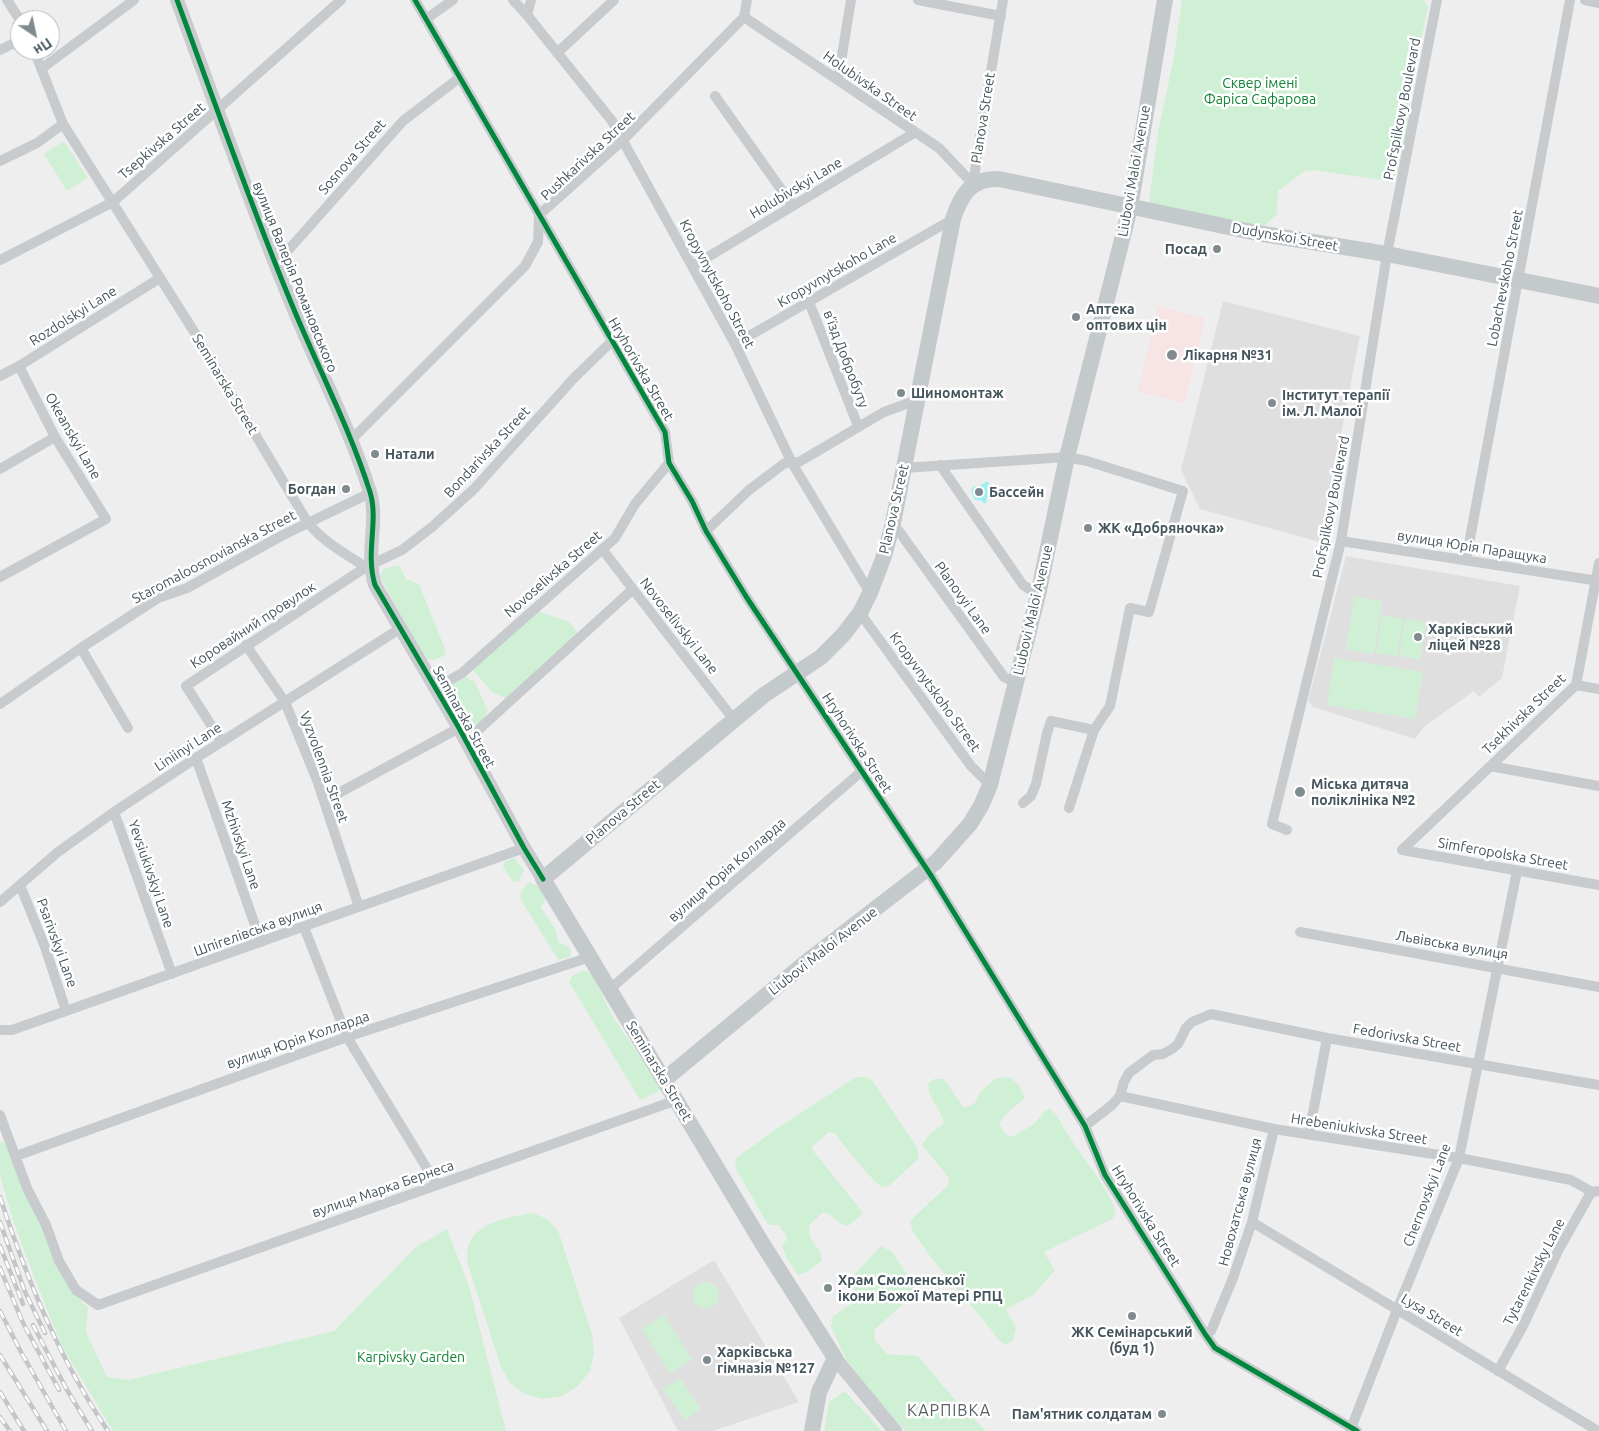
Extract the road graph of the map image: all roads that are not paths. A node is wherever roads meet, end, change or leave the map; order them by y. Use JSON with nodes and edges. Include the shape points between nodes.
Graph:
{"nodes":[{"id":1,"x":134,"y":0,"type":"edge"},
{"id":2,"x":177,"y":0,"type":"edge"},
{"id":3,"x":340,"y":0,"type":"edge"},
{"id":4,"x":415,"y":0,"type":"edge"},
{"id":5,"x":453,"y":0,"type":"edge"},
{"id":6,"x":513,"y":0,"type":"edge"},
{"id":7,"x":530,"y":0,"type":"edge"},
{"id":8,"x":614,"y":0,"type":"edge"},
{"id":9,"x":747,"y":0,"type":"edge"},
{"id":10,"x":851,"y":0,"type":"edge"},
{"id":11,"x":918,"y":0,"type":"edge"},
{"id":12,"x":1004,"y":0,"type":"edge"},
{"id":13,"x":1164,"y":0,"type":"edge"},
{"id":14,"x":1437,"y":0,"type":"edge"},
{"id":15,"x":1570,"y":0,"type":"edge"},
{"id":16,"x":1585,"y":0,"type":"edge"},
{"id":17,"x":1599,"y":2,"type":"edge"},
{"id":18,"x":527,"y":15,"type":"junction"},
{"id":19,"x":1001,"y":16,"type":"junction"},
{"id":20,"x":744,"y":17,"type":"junction"},
{"id":21,"x":426,"y":19,"type":"junction"},
{"id":22,"x":557,"y":52,"type":"junction"},
{"id":23,"x":38,"y":60,"type":"edge"},
{"id":24,"x":41,"y":70,"type":"junction"},
{"id":25,"x":459,"y":78,"type":"junction"},
{"id":26,"x":838,"y":80,"type":"junction"},
{"id":27,"x":715,"y":96,"type":"dead end"},
{"id":28,"x":218,"y":110,"type":"junction"},
{"id":29,"x":63,"y":124,"type":"junction"},
{"id":30,"x":914,"y":133,"type":"junction"},
{"id":31,"x":623,"y":140,"type":"junction"},
{"id":32,"x":0,"y":161,"type":"edge"},
{"id":33,"x":974,"y":186,"type":"junction"},
{"id":34,"x":113,"y":202,"type":"junction"},
{"id":35,"x":793,"y":206,"type":"junction"},
{"id":36,"x":1130,"y":208,"type":"junction"},
{"id":37,"x":539,"y":215,"type":"junction"},
{"id":38,"x":953,"y":219,"type":"junction"},
{"id":39,"x":1387,"y":254,"type":"junction"},
{"id":40,"x":0,"y":260,"type":"edge"},
{"id":41,"x":275,"y":265,"type":"junction"},
{"id":42,"x":693,"y":266,"type":"junction"},
{"id":43,"x":160,"y":278,"type":"junction"},
{"id":44,"x":1518,"y":279,"type":"junction"},
{"id":45,"x":1599,"y":296,"type":"edge"},
{"id":46,"x":809,"y":302,"type":"junction"},
{"id":47,"x":612,"y":342,"type":"junction"},
{"id":48,"x":734,"y":344,"type":"junction"},
{"id":49,"x":19,"y":366,"type":"junction"},
{"id":50,"x":0,"y":376,"type":"edge"},
{"id":51,"x":917,"y":400,"type":"junction"},
{"id":52,"x":858,"y":426,"type":"junction"},
{"id":53,"x":55,"y":437,"type":"junction"},
{"id":54,"x":351,"y":440,"type":"junction"},
{"id":55,"x":1067,"y":457,"type":"junction"},
{"id":56,"x":669,"y":463,"type":"junction"},
{"id":57,"x":792,"y":463,"type":"junction"},
{"id":58,"x":940,"y":465,"type":"junction"},
{"id":59,"x":904,"y":468,"type":"junction"},
{"id":60,"x":0,"y":469,"type":"edge"},
{"id":61,"x":370,"y":492,"type":"junction"},
{"id":62,"x":308,"y":523,"type":"junction"},
{"id":63,"x":893,"y":524,"type":"junction"},
{"id":64,"x":706,"y":531,"type":"junction"},
{"id":65,"x":1341,"y":541,"type":"junction"},
{"id":66,"x":602,"y":549,"type":"junction"},
{"id":67,"x":1466,"y":560,"type":"junction"},
{"id":68,"x":1599,"y":563,"type":"edge"},
{"id":69,"x":368,"y":566,"type":"junction"},
{"id":70,"x":0,"y":577,"type":"edge"},
{"id":71,"x":1597,"y":581,"type":"edge"},
{"id":72,"x":633,"y":589,"type":"junction"},
{"id":73,"x":870,"y":593,"type":"junction"},
{"id":74,"x":1038,"y":595,"type":"junction"},
{"id":75,"x":860,"y":613,"type":"junction"},
{"id":76,"x":401,"y":628,"type":"junction"},
{"id":77,"x":246,"y":645,"type":"junction"},
{"id":78,"x":81,"y":648,"type":"junction"},
{"id":79,"x":796,"y":672,"type":"junction"},
{"id":80,"x":1016,"y":682,"type":"junction"},
{"id":81,"x":1576,"y":685,"type":"junction"},
{"id":82,"x":436,"y":688,"type":"junction"},
{"id":83,"x":1599,"y":690,"type":"edge"},
{"id":84,"x":285,"y":702,"type":"junction"},
{"id":85,"x":0,"y":704,"type":"edge"},
{"id":86,"x":734,"y":720,"type":"junction"},
{"id":87,"x":128,"y":728,"type":"dead end"},
{"id":88,"x":459,"y":728,"type":"junction"},
{"id":89,"x":1094,"y":730,"type":"junction"},
{"id":90,"x":466,"y":741,"type":"junction"},
{"id":91,"x":222,"y":742,"type":"junction"},
{"id":92,"x":196,"y":758,"type":"junction"},
{"id":93,"x":1490,"y":766,"type":"junction"},
{"id":94,"x":862,"y":771,"type":"junction"},
{"id":95,"x":990,"y":785,"type":"junction"},
{"id":96,"x":1599,"y":786,"type":"edge"},
{"id":97,"x":324,"y":801,"type":"junction"},
{"id":98,"x":1022,"y":804,"type":"dead end"},
{"id":99,"x":1068,"y":808,"type":"dead end"},
{"id":100,"x":114,"y":812,"type":"junction"},
{"id":101,"x":1286,"y":830,"type":"dead end"},
{"id":102,"x":524,"y":848,"type":"junction"},
{"id":103,"x":1402,"y":850,"type":"joint"},
{"id":104,"x":927,"y":870,"type":"junction"},
{"id":105,"x":1517,"y":871,"type":"junction"},
{"id":106,"x":543,"y":879,"type":"junction"},
{"id":107,"x":20,"y":885,"type":"junction"},
{"id":108,"x":1599,"y":885,"type":"edge"},
{"id":109,"x":0,"y":902,"type":"edge"},
{"id":110,"x":359,"y":907,"type":"junction"},
{"id":111,"x":304,"y":927,"type":"junction"},
{"id":112,"x":1300,"y":932,"type":"dead end"},
{"id":113,"x":261,"y":942,"type":"junction"},
{"id":114,"x":590,"y":957,"type":"junction"},
{"id":115,"x":1498,"y":967,"type":"junction"},
{"id":116,"x":172,"y":974,"type":"junction"},
{"id":117,"x":1599,"y":987,"type":"edge"},
{"id":118,"x":610,"y":989,"type":"junction"},
{"id":119,"x":66,"y":1011,"type":"junction"},
{"id":120,"x":0,"y":1030,"type":"edge"},
{"id":121,"x":347,"y":1037,"type":"junction"},
{"id":122,"x":1327,"y":1038,"type":"junction"},
{"id":123,"x":1478,"y":1064,"type":"junction"},
{"id":124,"x":664,"y":1080,"type":"junction"},
{"id":125,"x":1599,"y":1085,"type":"edge"},
{"id":126,"x":1120,"y":1096,"type":"junction"},
{"id":127,"x":677,"y":1100,"type":"junction"},
{"id":128,"x":0,"y":1115,"type":"edge"},
{"id":129,"x":1085,"y":1126,"type":"junction"},
{"id":130,"x":1274,"y":1129,"type":"junction"},
{"id":131,"x":1309,"y":1134,"type":"junction"},
{"id":132,"x":16,"y":1156,"type":"junction"},
{"id":133,"x":1459,"y":1158,"type":"junction"},
{"id":134,"x":436,"y":1185,"type":"junction"},
{"id":135,"x":1596,"y":1192,"type":"edge"},
{"id":136,"x":1252,"y":1222,"type":"junction"},
{"id":137,"x":1397,"y":1310,"type":"junction"},
{"id":138,"x":1205,"y":1334,"type":"junction"},
{"id":139,"x":835,"y":1358,"type":"junction"},
{"id":140,"x":1498,"y":1371,"type":"junction"},
{"id":141,"x":1353,"y":1430,"type":"edge"},
{"id":142,"x":812,"y":1431,"type":"edge"},
{"id":143,"x":895,"y":1431,"type":"edge"},
{"id":144,"x":1598,"y":1431,"type":"edge"}],
"edges":[{"from":1,"to":24,"type":"street"},
{"from":2,"to":28,"type":"street","name":"вулиця Валерія Романовського"},
{"from":3,"to":28,"type":"street","name":"Tsepkivska Street"},
{"from":4,"to":21,"type":"street","name":"Hryhorivska Street"},
{"from":5,"to":21,"type":"street"},
{"from":6,"to":18,"type":"street","name":"Kropyvnytskoho Street"},
{"from":7,"to":18,"type":"street"},
{"from":8,"to":22,"type":"street"},
{"from":9,"to":20,"type":"street"},
{"from":10,"to":26,"type":"street"},
{"from":11,"to":19,"type":"street"},
{"from":12,"to":19,"type":"street","name":"Planova Street"},
{"from":13,"to":36,"type":"main road","name":"Liubovi Maloi Avenue"},
{"from":14,"to":39,"type":"street","name":"Profspilkovy Boulevard"},
{"from":15,"to":44,"type":"street","name":"Lobachevskoho Street"},
{"from":16,"to":17,"type":"street"},
{"from":18,"to":22,"type":"street","name":"Kropyvnytskoho Street"},
{"from":19,"to":33,"type":"street","name":"Planova Street"},
{"from":20,"to":26,"type":"street","name":"Holubivska Street"},
{"from":20,"to":31,"type":"street","name":"Pushkarivska Street"},
{"from":21,"to":25,"type":"street","name":"Hryhorivska Street"},
{"from":22,"to":31,"type":"street","name":"Kropyvnytskoho Street","via":[[612,121]]},
{"from":23,"to":24,"type":"street","name":"Seminarska Street"},
{"from":24,"to":29,"type":"street","name":"Seminarska Street"},
{"from":25,"to":37,"type":"street","name":"Hryhorivska Street"},
{"from":25,"to":41,"type":"street","name":"Sosnova Street","via":[[403,121]]},
{"from":26,"to":30,"type":"street","name":"Holubivska Street"},
{"from":27,"to":35,"type":"street"},
{"from":28,"to":34,"type":"street","name":"Tsepkivska Street"},
{"from":28,"to":41,"type":"street","name":"вулиця Валерія Романовського"},
{"from":29,"to":32,"type":"street","via":[[37,143]]},
{"from":29,"to":34,"type":"street","name":"Seminarska Street"},
{"from":30,"to":33,"type":"street","name":"Holubivska Street","via":[[939,148]]},
{"from":30,"to":35,"type":"street","name":"Holubivskyi Lane"},
{"from":31,"to":37,"type":"street","name":"Pushkarivska Street"},
{"from":31,"to":42,"type":"street","name":"Kropyvnytskoho Street"},
{"from":33,"to":36,"type":"main road","name":"Dudynskoi Street","via":[[987,179],[999,180]]},
{"from":33,"to":38,"type":"main road","name":"Planova Street","via":[[962,196]]},
{"from":34,"to":40,"type":"street","name":"Tsepkivska Street"},
{"from":34,"to":43,"type":"street","name":"Seminarska Street"},
{"from":35,"to":42,"type":"street","name":"Holubivskyi Lane"},
{"from":36,"to":39,"type":"main road","name":"Dudynskoi Street"},
{"from":36,"to":55,"type":"main road","name":"Liubovi Maloi Avenue"},
{"from":37,"to":47,"type":"street","name":"Hryhorivska Street"},
{"from":37,"to":54,"type":"street","name":"Pushkarivska Street","via":[[538,242],[525,266]]},
{"from":38,"to":46,"type":"street","name":"Kropyvnytskoho Lane"},
{"from":38,"to":51,"type":"main road","name":"Planova Street"},
{"from":39,"to":44,"type":"main road","name":"Dudynskoi Street"},
{"from":39,"to":65,"type":"street","name":"Profspilkovy Boulevard"},
{"from":41,"to":54,"type":"street","name":"вулиця Валерія Романовського"},
{"from":42,"to":48,"type":"street","name":"Kropyvnytskoho Street"},
{"from":43,"to":49,"type":"street","name":"Rozdolskyi Lane"},
{"from":43,"to":62,"type":"street","name":"Seminarska Street"},
{"from":44,"to":45,"type":"main road","name":"Dudynskoi Street"},
{"from":44,"to":67,"type":"street","name":"Lobachevskoho Street"},
{"from":46,"to":48,"type":"street","name":"Kropyvnytskoho Lane"},
{"from":46,"to":52,"type":"street","name":"в'їзд Добробуту"},
{"from":47,"to":56,"type":"street","name":"Hryhorivska Street","via":[[665,432]]},
{"from":47,"to":69,"type":"street","name":"Bondarivska Street","via":[[574,378],[474,489],[402,550]]},
{"from":48,"to":57,"type":"street","name":"Kropyvnytskoho Street"},
{"from":49,"to":50,"type":"street","name":"Rozdolskyi Lane"},
{"from":49,"to":53,"type":"street","name":"Okeanskyi Lane"},
{"from":51,"to":52,"type":"street"},
{"from":51,"to":59,"type":"main road","name":"Planova Street"},
{"from":52,"to":57,"type":"street","via":[[799,462]]},
{"from":53,"to":60,"type":"street"},
{"from":53,"to":70,"type":"street","name":"Okeanskyi Lane","via":[[106,519]]},
{"from":54,"to":61,"type":"street","name":"вулиця Валерія Романовського"},
{"from":55,"to":58,"type":"street"},
{"from":55,"to":74,"type":"main road","name":"Liubovi Maloi Avenue"},
{"from":55,"to":89,"type":"street","via":[[1183,491],[1149,612],[1130,608],[1110,706]]},
{"from":56,"to":64,"type":"street","name":"Hryhorivska Street"},
{"from":56,"to":66,"type":"street","name":"Novoselivska Street","via":[[635,504],[615,538]]},
{"from":57,"to":64,"type":"street","via":[[785,463],[749,490]]},
{"from":57,"to":73,"type":"street","name":"Kropyvnytskoho Street"},
{"from":58,"to":59,"type":"street"},
{"from":58,"to":74,"type":"street","via":[[1023,585]]},
{"from":59,"to":63,"type":"main road","name":"Planova Street"},
{"from":61,"to":62,"type":"street","name":"Staromaloosnovianska Street"},
{"from":61,"to":69,"type":"street","name":"вулиця Валерія Романовського","via":[[373,510]]},
{"from":62,"to":69,"type":"street","name":"Seminarska Street","via":[[330,544]]},
{"from":62,"to":78,"type":"street","name":"Staromaloosnovianska Street","via":[[187,588],[158,598]]},
{"from":63,"to":73,"type":"main road","name":"Planova Street"},
{"from":63,"to":80,"type":"street","name":"Planovyi Lane","via":[[1004,677]]},
{"from":64,"to":79,"type":"street","name":"Hryhorivska Street"},
{"from":65,"to":67,"type":"street","name":"вулиця Юрія Паращука"},
{"from":65,"to":101,"type":"street","name":"Profspilkovy Boulevard","via":[[1272,824]]},
{"from":66,"to":72,"type":"street","name":"Novoselivskyi Lane"},
{"from":66,"to":82,"type":"street","name":"Novoselivska Street","via":[[462,672]]},
{"from":67,"to":71,"type":"street","name":"вулиця Юрія Паращука"},
{"from":68,"to":71,"type":"street","name":"Tsekhivska Street"},
{"from":69,"to":76,"type":"street","name":"Seminarska Street","via":[[375,585]]},
{"from":69,"to":77,"type":"street","name":"Коровайний провулок"},
{"from":71,"to":81,"type":"street","name":"Tsekhivska Street"},
{"from":72,"to":86,"type":"street","name":"Novoselivskyi Lane"},
{"from":72,"to":90,"type":"street"},
{"from":73,"to":75,"type":"main road","name":"Planova Street"},
{"from":74,"to":80,"type":"main road","name":"Liubovi Maloi Avenue"},
{"from":75,"to":79,"type":"main road","name":"Planova Street","via":[[843,636],[821,657]]},
{"from":75,"to":95,"type":"street","name":"Kropyvnytskoho Street","via":[[971,766]]},
{"from":76,"to":82,"type":"street","name":"Seminarska Street"},
{"from":76,"to":84,"type":"street","name":"Liniinyi Lane"},
{"from":77,"to":84,"type":"street","name":"Vyzvolennia Street"},
{"from":77,"to":91,"type":"street","name":"Коровайний провулок","via":[[186,686]]},
{"from":78,"to":85,"type":"street","name":"Staromaloosnovianska Street"},
{"from":78,"to":87,"type":"street"},
{"from":79,"to":86,"type":"main road","name":"Planova Street"},
{"from":79,"to":94,"type":"street","name":"Hryhorivska Street"},
{"from":80,"to":95,"type":"main road","name":"Liubovi Maloi Avenue"},
{"from":81,"to":83,"type":"street"},
{"from":81,"to":93,"type":"street","name":"Tsekhivska Street"},
{"from":82,"to":88,"type":"street","name":"Seminarska Street"},
{"from":84,"to":91,"type":"street","name":"Liniinyi Lane"},
{"from":84,"to":97,"type":"street","name":"Vyzvolennia Street"},
{"from":86,"to":106,"type":"main road","name":"Planova Street"},
{"from":88,"to":90,"type":"street","name":"Seminarska Street"},
{"from":88,"to":97,"type":"street"},
{"from":89,"to":98,"type":"street","via":[[1051,721],[1036,784],[1031,796]]},
{"from":89,"to":99,"type":"street"},
{"from":90,"to":102,"type":"street","name":"Seminarska Street"},
{"from":91,"to":92,"type":"street","name":"Liniinyi Lane"},
{"from":92,"to":100,"type":"street","name":"Liniinyi Lane"},
{"from":92,"to":113,"type":"street","name":"Mzhivskyi Lane"},
{"from":93,"to":96,"type":"street"},
{"from":93,"to":103,"type":"street","name":"Tsekhivska Street"},
{"from":94,"to":104,"type":"street","name":"Hryhorivska Street"},
{"from":94,"to":118,"type":"street","name":"вулиця Юрія Колларда"},
{"from":95,"to":104,"type":"main road","name":"Liubovi Maloi Avenue","via":[[970,824]]},
{"from":97,"to":110,"type":"street","name":"Vyzvolennia Street"},
{"from":100,"to":107,"type":"street","name":"Liniinyi Lane","via":[[58,852]]},
{"from":100,"to":116,"type":"street","name":"Yevsiukivskyi Lane"},
{"from":102,"to":106,"type":"street","name":"Seminarska Street"},
{"from":102,"to":110,"type":"street","name":"Шпігелівська вулиця"},
{"from":103,"to":105,"type":"street","name":"Simferopolska Street"},
{"from":104,"to":124,"type":"main road","name":"Liubovi Maloi Avenue","via":[[810,959]]},
{"from":104,"to":129,"type":"street","name":"Hryhorivska Street"},
{"from":105,"to":108,"type":"street","name":"Simferopolska Street"},
{"from":105,"to":115,"type":"street","name":"Chernovskyi Lane"},
{"from":106,"to":114,"type":"main road","name":"Seminarska Street"},
{"from":107,"to":109,"type":"street","name":"Liniinyi Lane"},
{"from":107,"to":119,"type":"street","name":"Psarivskyi Lane"},
{"from":110,"to":111,"type":"street","name":"Шпігелівська вулиця"},
{"from":111,"to":113,"type":"street","name":"Шпігелівська вулиця"},
{"from":111,"to":121,"type":"street"},
{"from":112,"to":115,"type":"street","name":"Львівська вулиця"},
{"from":113,"to":116,"type":"street","name":"Шпігелівська вулиця"},
{"from":114,"to":118,"type":"main road","name":"Seminarska Street"},
{"from":114,"to":121,"type":"street","name":"вулиця Юрія Колларда"},
{"from":115,"to":117,"type":"street","name":"Львівська вулиця"},
{"from":115,"to":123,"type":"street","name":"Chernovskyi Lane"},
{"from":116,"to":119,"type":"street","name":"Шпігелівська вулиця"},
{"from":118,"to":124,"type":"main road","name":"Seminarska Street"},
{"from":119,"to":120,"type":"street","name":"Шпігелівська вулиця","via":[[12,1030]]},
{"from":121,"to":132,"type":"street","name":"вулиця Юрія Колларда"},
{"from":121,"to":134,"type":"street"},
{"from":122,"to":123,"type":"street","name":"Fedorivska Street"},
{"from":122,"to":126,"type":"street","name":"Fedorivska Street","via":[[1211,1014],[1192,1022],[1172,1049],[1153,1055],[1129,1073]]},
{"from":122,"to":131,"type":"street"},
{"from":123,"to":125,"type":"street","name":"Fedorivska Street"},
{"from":123,"to":133,"type":"street","name":"Chernovskyi Lane"},
{"from":124,"to":127,"type":"main road","name":"Seminarska Street"},
{"from":126,"to":129,"type":"street"},
{"from":126,"to":130,"type":"street","name":"Hrebeniukivska Street"},
{"from":127,"to":134,"type":"street","name":"вулиця Марка Бернеса"},
{"from":127,"to":139,"type":"main road","name":"Seminarska Street"},
{"from":128,"to":132,"type":"street"},
{"from":129,"to":138,"type":"street","name":"Hryhorivska Street","via":[[1105,1175]]},
{"from":130,"to":131,"type":"street","name":"Hrebeniukivska Street"},
{"from":130,"to":136,"type":"street","name":"Новохатська вулиця"},
{"from":131,"to":133,"type":"street","name":"Hrebeniukivska Street"},
{"from":132,"to":134,"type":"street","name":"вулиця Марка Бернеса","via":[[59,1261],[76,1290],[98,1304]]},
{"from":133,"to":135,"type":"street","name":"Hrebeniukivska Street","via":[[1571,1180]]},
{"from":133,"to":137,"type":"street","name":"Chernovskyi Lane"},
{"from":135,"to":140,"type":"street","name":"Tytarenkivsky Lane","via":[[1559,1249]]},
{"from":136,"to":137,"type":"street","name":"Lysa Street"},
{"from":136,"to":138,"type":"street","name":"Новохатська вулиця","via":[[1211,1331]]},
{"from":137,"to":140,"type":"street","name":"Lysa Street"},
{"from":137,"to":141,"type":"street","name":"Chernovskyi Lane"},
{"from":138,"to":141,"type":"street","name":"Hryhorivska Street","via":[[1215,1348]]},
{"from":139,"to":142,"type":"main road","via":[[819,1392]]},
{"from":139,"to":143,"type":"street","name":"Seminarska Street"},
{"from":140,"to":144,"type":"street","name":"Lysa Street"}]}
